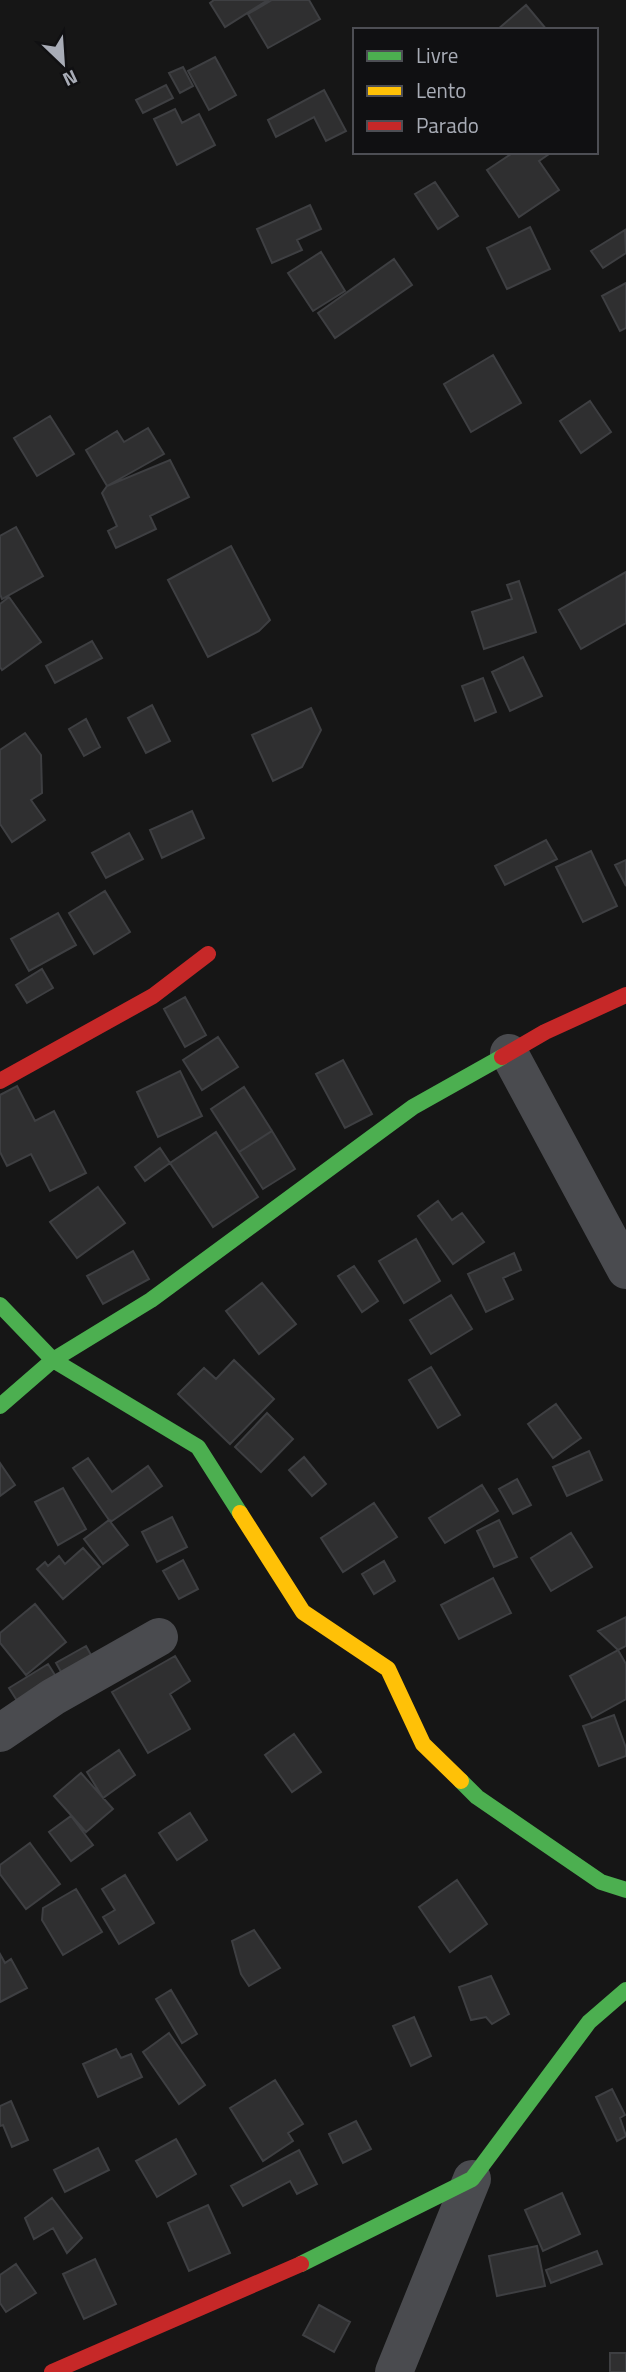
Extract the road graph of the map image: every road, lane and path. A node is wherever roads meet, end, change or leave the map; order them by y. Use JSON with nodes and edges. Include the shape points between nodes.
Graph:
{"nodes":[{"id":1,"x":208,"y":954,"type":"dead end"},
{"id":2,"x":626,"y":995,"type":"edge"},
{"id":3,"x":509,"y":1053,"type":"junction"},
{"id":4,"x":0,"y":1081,"type":"edge"},
{"id":5,"x":626,"y":1270,"type":"edge"},
{"id":6,"x":0,"y":1305,"type":"edge"},
{"id":7,"x":53,"y":1360,"type":"junction"},
{"id":8,"x":0,"y":1406,"type":"edge"},
{"id":9,"x":159,"y":1636,"type":"dead end"},
{"id":10,"x":0,"y":1733,"type":"edge"},
{"id":11,"x":626,"y":1889,"type":"edge"},
{"id":12,"x":626,"y":1990,"type":"edge"},
{"id":13,"x":472,"y":2179,"type":"junction"},
{"id":14,"x":51,"y":2372,"type":"edge"},
{"id":15,"x":394,"y":2372,"type":"edge"}],
"edges":[{"from":1,"to":4,"type":"street","via":[[153,996]]},
{"from":2,"to":3,"type":"street"},
{"from":3,"to":5,"type":"street"},
{"from":3,"to":7,"type":"street","via":[[413,1107],[151,1300]]},
{"from":6,"to":7,"type":"street"},
{"from":7,"to":8,"type":"street"},
{"from":7,"to":11,"type":"street","via":[[198,1447],[303,1612],[388,1669],[423,1744],[477,1797],[601,1882]]},
{"from":9,"to":10,"type":"street"},
{"from":12,"to":13,"type":"street","via":[[589,2022]]},
{"from":13,"to":14,"type":"street","via":[[309,2260]]},
{"from":13,"to":15,"type":"street"}]}
